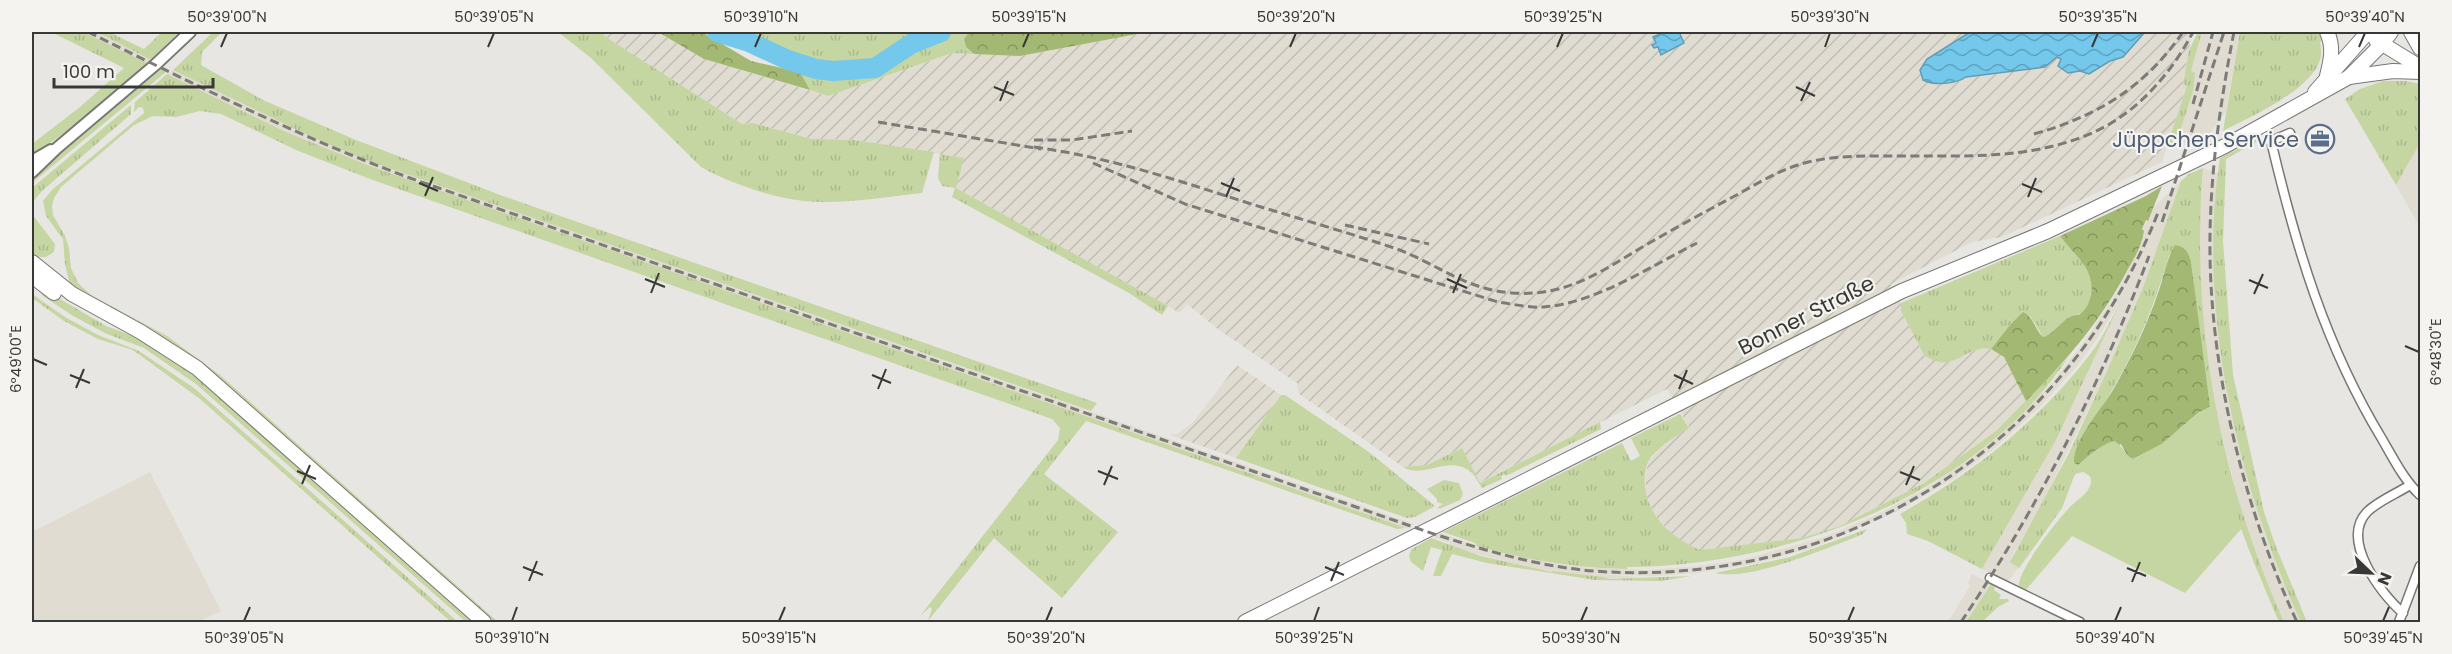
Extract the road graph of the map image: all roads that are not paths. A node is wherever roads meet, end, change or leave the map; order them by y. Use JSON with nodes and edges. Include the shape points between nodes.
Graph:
{"nodes":[{"id":1,"x":190,"y":32,"type":"edge"},
{"id":2,"x":2327,"y":32,"type":"edge"},
{"id":3,"x":2365,"y":32,"type":"edge"},
{"id":4,"x":2391,"y":32,"type":"edge"},
{"id":5,"x":2411,"y":32,"type":"edge"},
{"id":6,"x":2382,"y":44,"type":"junction"},
{"id":7,"x":2421,"y":48,"type":"edge"},
{"id":8,"x":2421,"y":70,"type":"edge"},
{"id":9,"x":2349,"y":77,"type":"junction"},
{"id":10,"x":2325,"y":80,"type":"junction"},
{"id":11,"x":2308,"y":100,"type":"junction"},
{"id":12,"x":2290,"y":133,"type":"dead end"},
{"id":13,"x":57,"y":148,"type":"junction"},
{"id":14,"x":32,"y":161,"type":"edge"},
{"id":15,"x":32,"y":172,"type":"edge"},
{"id":16,"x":32,"y":262,"type":"edge"},
{"id":17,"x":32,"y":276,"type":"edge"},
{"id":18,"x":134,"y":328,"type":"junction"},
{"id":19,"x":2410,"y":484,"type":"junction"},
{"id":20,"x":2421,"y":495,"type":"edge"},
{"id":21,"x":2421,"y":566,"type":"edge"},
{"id":22,"x":1990,"y":579,"type":"dead end"},
{"id":23,"x":2403,"y":613,"type":"junction"},
{"id":24,"x":484,"y":622,"type":"edge"},
{"id":25,"x":1245,"y":622,"type":"edge"},
{"id":26,"x":2080,"y":622,"type":"edge"},
{"id":27,"x":2399,"y":622,"type":"edge"}],
"edges":[{"from":1,"to":13,"type":"street"},
{"from":2,"to":10,"type":"main road","via":[[2332,59]]},
{"from":3,"to":6,"type":"main road"},
{"from":3,"to":10,"type":"main road"},
{"from":4,"to":6,"type":"main road","name":"Bonner Straße"},
{"from":5,"to":7,"type":"main road"},
{"from":6,"to":8,"type":"main road"},
{"from":6,"to":9,"type":"main road","name":"Bonner Straße"},
{"from":8,"to":9,"type":"main road"},
{"from":9,"to":11,"type":"main road","name":"Bonner Straße"},
{"from":10,"to":11,"type":"main road"},
{"from":11,"to":25,"type":"main road","name":"Bonner Straße","via":[[2118,198],[1876,303]]},
{"from":12,"to":19,"type":"street","via":[[2271,141],[2309,282],[2347,376]]},
{"from":13,"to":14,"type":"street"},
{"from":13,"to":15,"type":"street"},
{"from":16,"to":18,"type":"main road","via":[[72,294]]},
{"from":17,"to":18,"type":"main road","via":[[73,305],[116,328]]},
{"from":18,"to":24,"type":"main road","via":[[197,368]]},
{"from":19,"to":20,"type":"street"},
{"from":19,"to":23,"type":"street","via":[[2367,512],[2358,532],[2371,575]]},
{"from":21,"to":23,"type":"street"},
{"from":22,"to":26,"type":"street"},
{"from":23,"to":27,"type":"street"}]}
